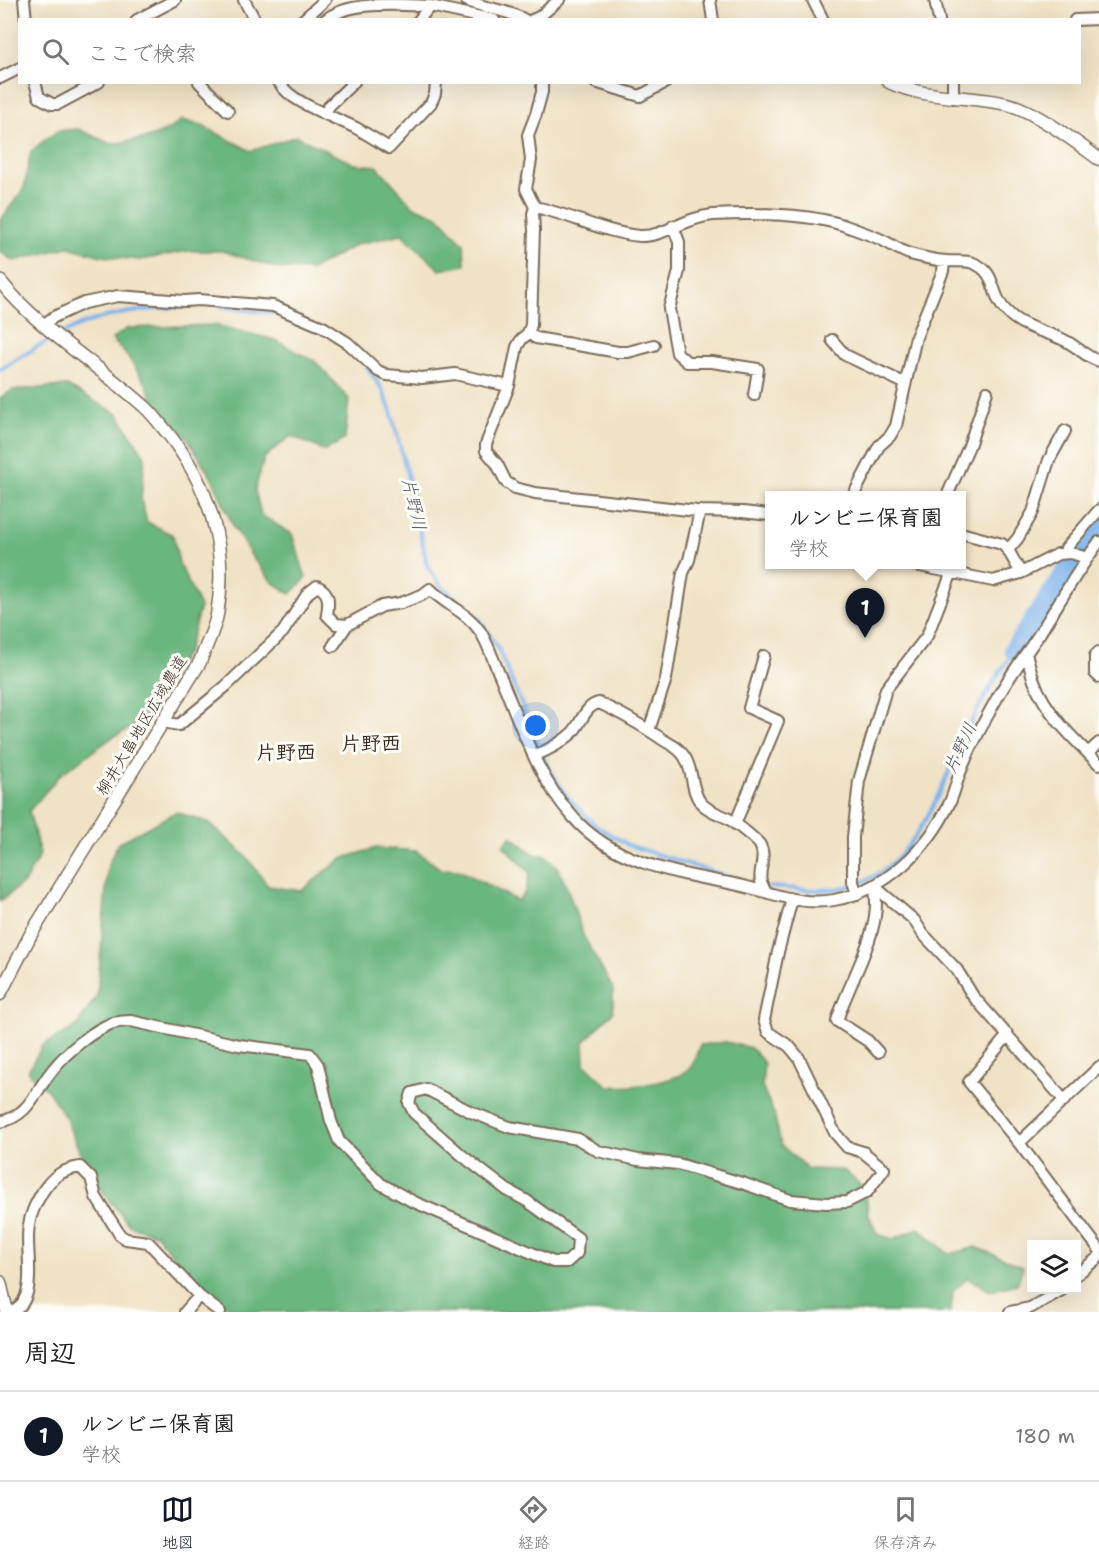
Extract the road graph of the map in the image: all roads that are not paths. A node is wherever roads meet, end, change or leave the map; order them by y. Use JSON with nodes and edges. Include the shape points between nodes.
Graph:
{"nodes":[{"id":1,"x":24,"y":0,"type":"edge"},
{"id":2,"x":175,"y":0,"type":"edge"},
{"id":3,"x":244,"y":0,"type":"edge"},
{"id":4,"x":325,"y":0,"type":"edge"},
{"id":5,"x":466,"y":0,"type":"edge"},
{"id":6,"x":559,"y":0,"type":"edge"},
{"id":7,"x":710,"y":0,"type":"edge"},
{"id":8,"x":813,"y":0,"type":"edge"},
{"id":9,"x":935,"y":0,"type":"edge"},
{"id":10,"x":430,"y":6,"type":"junction"},
{"id":11,"x":26,"y":18,"type":"edge"},
{"id":12,"x":141,"y":18,"type":"edge"},
{"id":13,"x":254,"y":18,"type":"edge"},
{"id":14,"x":305,"y":18,"type":"edge"},
{"id":15,"x":328,"y":18,"type":"edge"},
{"id":16,"x":421,"y":18,"type":"edge"},
{"id":17,"x":485,"y":18,"type":"edge"},
{"id":18,"x":522,"y":18,"type":"edge"},
{"id":19,"x":537,"y":18,"type":"edge"},
{"id":20,"x":712,"y":18,"type":"edge"},
{"id":21,"x":822,"y":18,"type":"edge"},
{"id":22,"x":939,"y":18,"type":"edge"},
{"id":23,"x":1099,"y":19,"type":"edge"},
{"id":24,"x":1081,"y":20,"type":"edge"},
{"id":25,"x":18,"y":69,"type":"edge"},
{"id":26,"x":0,"y":78,"type":"edge"},
{"id":27,"x":36,"y":84,"type":"edge"},
{"id":28,"x":95,"y":84,"type":"edge"},
{"id":29,"x":201,"y":84,"type":"edge"},
{"id":30,"x":281,"y":84,"type":"edge"},
{"id":31,"x":352,"y":84,"type":"edge"},
{"id":32,"x":436,"y":84,"type":"edge"},
{"id":33,"x":542,"y":84,"type":"edge"},
{"id":34,"x":601,"y":84,"type":"edge"},
{"id":35,"x":662,"y":84,"type":"edge"},
{"id":36,"x":893,"y":84,"type":"edge"},
{"id":37,"x":953,"y":84,"type":"edge"},
{"id":38,"x":953,"y":98,"type":"junction"},
{"id":39,"x":228,"y":111,"type":"dead end"},
{"id":40,"x":325,"y":114,"type":"junction"},
{"id":41,"x":1099,"y":159,"type":"edge"},
{"id":42,"x":535,"y":207,"type":"junction"},
{"id":43,"x":674,"y":226,"type":"junction"},
{"id":44,"x":944,"y":261,"type":"junction"},
{"id":45,"x":0,"y":281,"type":"edge"},
{"id":46,"x":48,"y":328,"type":"junction"},
{"id":47,"x":528,"y":333,"type":"junction"},
{"id":48,"x":832,"y":340,"type":"dead end"},
{"id":49,"x":654,"y":345,"type":"dead end"},
{"id":50,"x":1099,"y":361,"type":"edge"},
{"id":51,"x":904,"y":382,"type":"junction"},
{"id":52,"x":509,"y":386,"type":"junction"},
{"id":53,"x":987,"y":392,"type":"dead end"},
{"id":54,"x":754,"y":395,"type":"dead end"},
{"id":55,"x":1065,"y":431,"type":"dead end"},
{"id":56,"x":855,"y":491,"type":"edge"},
{"id":57,"x":949,"y":491,"type":"edge"},
{"id":58,"x":1099,"y":510,"type":"edge"},
{"id":59,"x":700,"y":511,"type":"junction"},
{"id":60,"x":765,"y":514,"type":"edge"},
{"id":61,"x":966,"y":534,"type":"edge"},
{"id":62,"x":1099,"y":542,"type":"edge"},
{"id":63,"x":1008,"y":550,"type":"junction"},
{"id":64,"x":1077,"y":555,"type":"junction"},
{"id":65,"x":936,"y":569,"type":"edge"},
{"id":66,"x":952,"y":572,"type":"junction"},
{"id":67,"x":1020,"y":573,"type":"junction"},
{"id":68,"x":347,"y":625,"type":"junction"},
{"id":69,"x":333,"y":646,"type":"dead end"},
{"id":70,"x":1099,"y":652,"type":"edge"},
{"id":71,"x":1026,"y":654,"type":"junction"},
{"id":72,"x":764,"y":656,"type":"dead end"},
{"id":73,"x":1099,"y":677,"type":"edge"},
{"id":74,"x":163,"y":722,"type":"junction"},
{"id":75,"x":649,"y":730,"type":"junction"},
{"id":76,"x":1099,"y":743,"type":"edge"},
{"id":77,"x":1088,"y":753,"type":"junction"},
{"id":78,"x":538,"y":754,"type":"junction"},
{"id":79,"x":1099,"y":765,"type":"edge"},
{"id":80,"x":735,"y":824,"type":"junction"},
{"id":81,"x":874,"y":886,"type":"junction"},
{"id":82,"x":855,"y":888,"type":"junction"},
{"id":83,"x":768,"y":893,"type":"junction"},
{"id":84,"x":792,"y":899,"type":"junction"},
{"id":85,"x":0,"y":994,"type":"edge"},
{"id":86,"x":1008,"y":1035,"type":"junction"},
{"id":87,"x":878,"y":1052,"type":"dead end"},
{"id":88,"x":1099,"y":1067,"type":"edge"},
{"id":89,"x":1064,"y":1100,"type":"junction"},
{"id":90,"x":0,"y":1122,"type":"edge"},
{"id":91,"x":1018,"y":1143,"type":"junction"},
{"id":92,"x":1099,"y":1249,"type":"edge"},
{"id":93,"x":1099,"y":1257,"type":"edge"},
{"id":94,"x":1081,"y":1272,"type":"edge"},
{"id":95,"x":0,"y":1282,"type":"edge"},
{"id":96,"x":1056,"y":1294,"type":"edge"},
{"id":97,"x":199,"y":1296,"type":"junction"},
{"id":98,"x":7,"y":1312,"type":"edge"},
{"id":99,"x":13,"y":1312,"type":"edge"},
{"id":100,"x":186,"y":1312,"type":"edge"},
{"id":101,"x":220,"y":1312,"type":"edge"},
{"id":102,"x":1010,"y":1312,"type":"edge"}],
"edges":[{"from":1,"to":11,"type":"street"},
{"from":2,"to":12,"type":"street"},
{"from":3,"to":13,"type":"street"},
{"from":4,"to":14,"type":"street"},
{"from":5,"to":18,"type":"street"},
{"from":6,"to":19,"type":"street"},
{"from":7,"to":20,"type":"street"},
{"from":8,"to":21,"type":"street"},
{"from":9,"to":22,"type":"street"},
{"from":10,"to":15,"type":"street","via":[[375,5],[344,9]]},
{"from":10,"to":16,"type":"street"},
{"from":10,"to":17,"type":"street"},
{"from":23,"to":24,"type":"street"},
{"from":25,"to":26,"type":"street"},
{"from":27,"to":28,"type":"street","via":[[39,97],[52,104]]},
{"from":29,"to":39,"type":"street"},
{"from":30,"to":40,"type":"street","via":[[287,92]]},
{"from":31,"to":40,"type":"street"},
{"from":32,"to":40,"type":"street","via":[[431,103],[389,148]]},
{"from":33,"to":42,"type":"street","via":[[528,135],[531,160],[526,189]]},
{"from":34,"to":35,"type":"street","via":[[640,96]]},
{"from":36,"to":38,"type":"street"},
{"from":37,"to":38,"type":"street"},
{"from":38,"to":41,"type":"street","via":[[1010,105],[1066,135]]},
{"from":42,"to":43,"type":"street","via":[[637,236],[652,236]]},
{"from":42,"to":47,"type":"street"},
{"from":43,"to":44,"type":"street","via":[[713,215],[815,218],[872,236],[907,253]]},
{"from":43,"to":54,"type":"street","via":[[679,242],[679,271],[669,309],[677,353],[687,362],[758,369]]},
{"from":44,"to":50,"type":"street","via":[[971,262],[985,270],[1001,305],[1011,315]]},
{"from":44,"to":51,"type":"street"},
{"from":45,"to":46,"type":"street","name":"柳井大畠地区広域農道"},
{"from":46,"to":52,"type":"street","via":[[54,317],[84,303],[118,296],[273,306],[330,331],[387,375],[422,378],[455,374]]},
{"from":46,"to":74,"type":"street","name":"柳井大畠地区広域農道","via":[[147,408],[184,454],[208,501],[220,548],[216,617],[200,662]]},
{"from":47,"to":49,"type":"street","via":[[536,338],[618,352]]},
{"from":47,"to":52,"type":"street","via":[[517,347]]},
{"from":48,"to":51,"type":"street","via":[[845,355]]},
{"from":51,"to":56,"type":"street","via":[[896,426],[879,446]]},
{"from":52,"to":59,"type":"street","via":[[486,451],[506,482],[515,488]]},
{"from":53,"to":57,"type":"street"},
{"from":55,"to":63,"type":"street","via":[[1049,460],[1034,512]]},
{"from":58,"to":64,"type":"street","via":[[1066,548]]},
{"from":59,"to":60,"type":"street"},
{"from":59,"to":75,"type":"street","via":[[683,573],[666,679]]},
{"from":61,"to":63,"type":"street","via":[[1002,544]]},
{"from":62,"to":64,"type":"street"},
{"from":63,"to":67,"type":"street"},
{"from":64,"to":67,"type":"street","via":[[1058,554]]},
{"from":64,"to":71,"type":"street"},
{"from":65,"to":66,"type":"street"},
{"from":66,"to":67,"type":"street","via":[[993,581]]},
{"from":66,"to":82,"type":"street","via":[[927,636],[886,689],[859,782]]},
{"from":68,"to":69,"type":"street"},
{"from":68,"to":74,"type":"street","via":[[336,624],[327,615],[329,601],[323,589],[316,586],[283,632],[225,687],[179,725]]},
{"from":68,"to":78,"type":"street","via":[[382,606],[422,595],[430,588],[465,614],[482,634]]},
{"from":70,"to":73,"type":"street","via":[[1095,656],[1095,673]]},
{"from":71,"to":77,"type":"street","via":[[1045,702]]},
{"from":71,"to":81,"type":"street","via":[[998,697],[937,825],[905,863]]},
{"from":72,"to":80,"type":"street","via":[[748,708],[778,721]]},
{"from":74,"to":85,"type":"street","name":"柳井大畠地区広域農道","via":[[31,934]]},
{"from":75,"to":78,"type":"street","via":[[599,703],[594,704],[570,735]]},
{"from":75,"to":80,"type":"street","via":[[684,756],[703,805]]},
{"from":76,"to":77,"type":"street"},
{"from":77,"to":79,"type":"street"},
{"from":78,"to":83,"type":"street","via":[[549,787],[575,820],[619,852],[675,873]]},
{"from":80,"to":83,"type":"street","via":[[760,844],[763,853],[759,876]]},
{"from":81,"to":82,"type":"street"},
{"from":81,"to":86,"type":"street","via":[[914,920]]},
{"from":81,"to":87,"type":"street","via":[[875,919],[837,1021]]},
{"from":82,"to":84,"type":"street","via":[[834,900]]},
{"from":83,"to":84,"type":"street"},
{"from":84,"to":90,"type":"street","via":[[764,1020],[768,1032],[789,1046],[799,1059],[835,1133],[847,1146],[863,1152],[884,1169],[867,1192],[847,1202],[790,1200],[678,1164],[638,1160],[598,1151],[557,1134],[509,1127],[426,1089],[412,1093],[414,1113],[507,1190],[578,1238],[577,1253],[567,1262],[553,1262],[381,1184],[339,1141],[318,1065],[310,1054],[239,1046],[131,1021],[100,1028],[55,1067],[25,1110],[12,1120]]},
{"from":86,"to":89,"type":"street"},
{"from":86,"to":91,"type":"street","via":[[969,1082]]},
{"from":88,"to":89,"type":"street"},
{"from":89,"to":91,"type":"street"},
{"from":91,"to":92,"type":"street"},
{"from":93,"to":94,"type":"street"},
{"from":95,"to":98,"type":"street"},
{"from":96,"to":102,"type":"street","via":[[1030,1308]]},
{"from":97,"to":99,"type":"street","via":[[148,1242],[120,1235],[96,1197],[92,1178],[80,1167],[66,1169],[49,1182],[32,1209],[28,1227],[28,1294]]},
{"from":97,"to":100,"type":"street"},
{"from":97,"to":101,"type":"street"}]}
